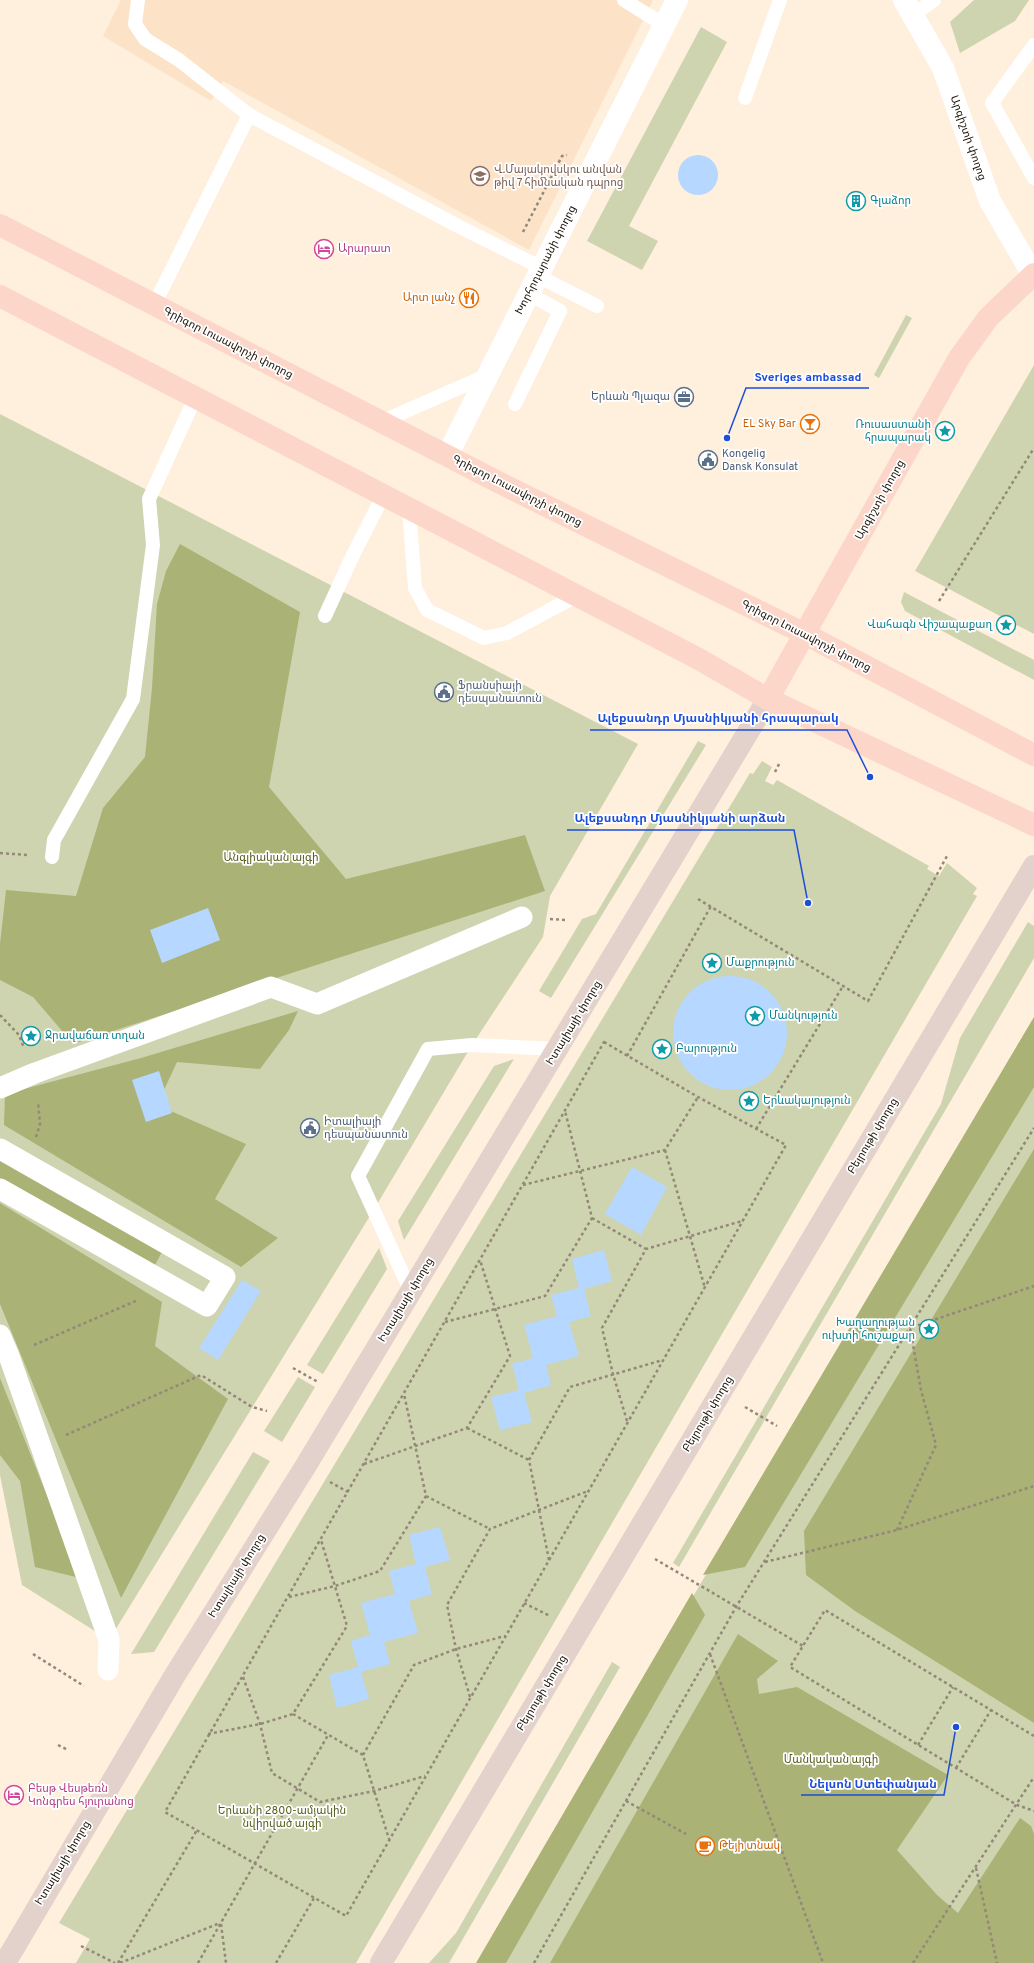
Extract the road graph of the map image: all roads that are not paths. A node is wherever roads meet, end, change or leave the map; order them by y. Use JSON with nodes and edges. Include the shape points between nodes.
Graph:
{"nodes":[{"id":1,"x":138,"y":0,"type":"edge"},
{"id":2,"x":624,"y":0,"type":"edge"},
{"id":3,"x":676,"y":0,"type":"edge"},
{"id":4,"x":780,"y":0,"type":"edge"},
{"id":5,"x":934,"y":0,"type":"edge"},
{"id":6,"x":909,"y":8,"type":"edge"},
{"id":7,"x":664,"y":25,"type":"junction"},
{"id":8,"x":1034,"y":45,"type":"edge"},
{"id":9,"x":745,"y":98,"type":"dead end"},
{"id":10,"x":249,"y":115,"type":"junction"},
{"id":11,"x":1034,"y":178,"type":"edge"},
{"id":12,"x":0,"y":225,"type":"edge"},
{"id":13,"x":1034,"y":275,"type":"edge"},
{"id":14,"x":536,"y":279,"type":"junction"},
{"id":15,"x":0,"y":296,"type":"edge"},
{"id":16,"x":154,"y":305,"type":"junction"},
{"id":17,"x":597,"y":306,"type":"dead end"},
{"id":18,"x":488,"y":375,"type":"junction"},
{"id":19,"x":194,"y":398,"type":"junction"},
{"id":20,"x":515,"y":404,"type":"dead end"},
{"id":21,"x":381,"y":422,"type":"junction"},
{"id":22,"x":447,"y":456,"type":"junction"},
{"id":23,"x":383,"y":496,"type":"junction"},
{"id":24,"x":409,"y":509,"type":"junction"},
{"id":25,"x":576,"y":596,"type":"junction"},
{"id":26,"x":325,"y":616,"type":"dead end"},
{"id":27,"x":805,"y":634,"type":"junction"},
{"id":28,"x":768,"y":699,"type":"junction"},
{"id":29,"x":1034,"y":755,"type":"edge"},
{"id":30,"x":1034,"y":825,"type":"edge"},
{"id":31,"x":52,"y":857,"type":"dead end"},
{"id":32,"x":1034,"y":866,"type":"edge"},
{"id":33,"x":522,"y":917,"type":"dead end"},
{"id":34,"x":558,"y":1049,"type":"junction"},
{"id":35,"x":0,"y":1088,"type":"edge"},
{"id":36,"x":0,"y":1149,"type":"edge"},
{"id":37,"x":0,"y":1189,"type":"edge"},
{"id":38,"x":411,"y":1292,"type":"junction"},
{"id":39,"x":0,"y":1335,"type":"edge"},
{"id":40,"x":108,"y":1670,"type":"dead end"},
{"id":41,"x":4,"y":1963,"type":"edge"},
{"id":42,"x":381,"y":1963,"type":"edge"}],
"edges":[{"from":1,"to":10,"type":"lane","via":[[135,24],[145,39],[179,60]]},
{"from":2,"to":7,"type":"lane"},
{"from":3,"to":7,"type":"street","name":"Խորհրդարանի փողոց"},
{"from":4,"to":9,"type":"lane"},
{"from":5,"to":6,"type":"lane"},
{"from":6,"to":13,"type":"street","name":"Արգիշտի փողոց","via":[[943,68],[990,201]]},
{"from":7,"to":14,"type":"street","name":"Խորհրդարանի փողոց"},
{"from":8,"to":11,"type":"lane","via":[[992,103]]},
{"from":10,"to":14,"type":"lane","via":[[513,253]]},
{"from":10,"to":16,"type":"lane"},
{"from":12,"to":16,"type":"main road","name":"Գրիգոր Լուսավորչի փողոց"},
{"from":13,"to":27,"type":"main road","name":"Արգիշտի փողոց","via":[[988,318],[959,358]]},
{"from":14,"to":17,"type":"lane"},
{"from":14,"to":18,"type":"street","name":"Խորհրդարանի փողոց"},
{"from":14,"to":20,"type":"lane","via":[[560,311]]},
{"from":15,"to":19,"type":"main road"},
{"from":16,"to":21,"type":"main road","name":"Գրիգոր Լուսավորչի փողոց"},
{"from":18,"to":21,"type":"lane"},
{"from":18,"to":22,"type":"street","name":"Խորհրդարանի փողոց"},
{"from":19,"to":23,"type":"main road"},
{"from":19,"to":31,"type":"lane","via":[[149,499],[154,545],[133,698],[54,840]]},
{"from":21,"to":22,"type":"main road","name":"Գրիգոր Լուսավորչի փողոց"},
{"from":22,"to":27,"type":"main road","name":"Գրիգոր Լուսավորչի փողոց"},
{"from":23,"to":24,"type":"main road"},
{"from":23,"to":26,"type":"lane"},
{"from":24,"to":25,"type":"main road"},
{"from":24,"to":25,"type":"lane","via":[[415,588],[427,610],[484,638],[507,633]]},
{"from":25,"to":28,"type":"main road","via":[[697,658]]},
{"from":27,"to":28,"type":"main road","name":"Իտալիայի փողոց"},
{"from":27,"to":29,"type":"main road","name":"Գրիգոր Լուսավորչի փողոց"},
{"from":28,"to":30,"type":"main road"},
{"from":28,"to":34,"type":"main road","name":"Իտալիայի փողոց"},
{"from":32,"to":42,"type":"main road","name":"Բեյրութի փողոց"},
{"from":33,"to":35,"type":"street","via":[[317,1004],[271,987]]},
{"from":34,"to":38,"type":"main road","name":"Իտալիայի փողոց"},
{"from":34,"to":38,"type":"lane","via":[[472,1045],[428,1049],[358,1176]]},
{"from":36,"to":37,"type":"street","via":[[225,1277],[207,1306]]},
{"from":38,"to":41,"type":"main road","name":"Իտալիայի փողոց","via":[[174,1675]]},
{"from":39,"to":40,"type":"street","via":[[108,1640]]}]}
